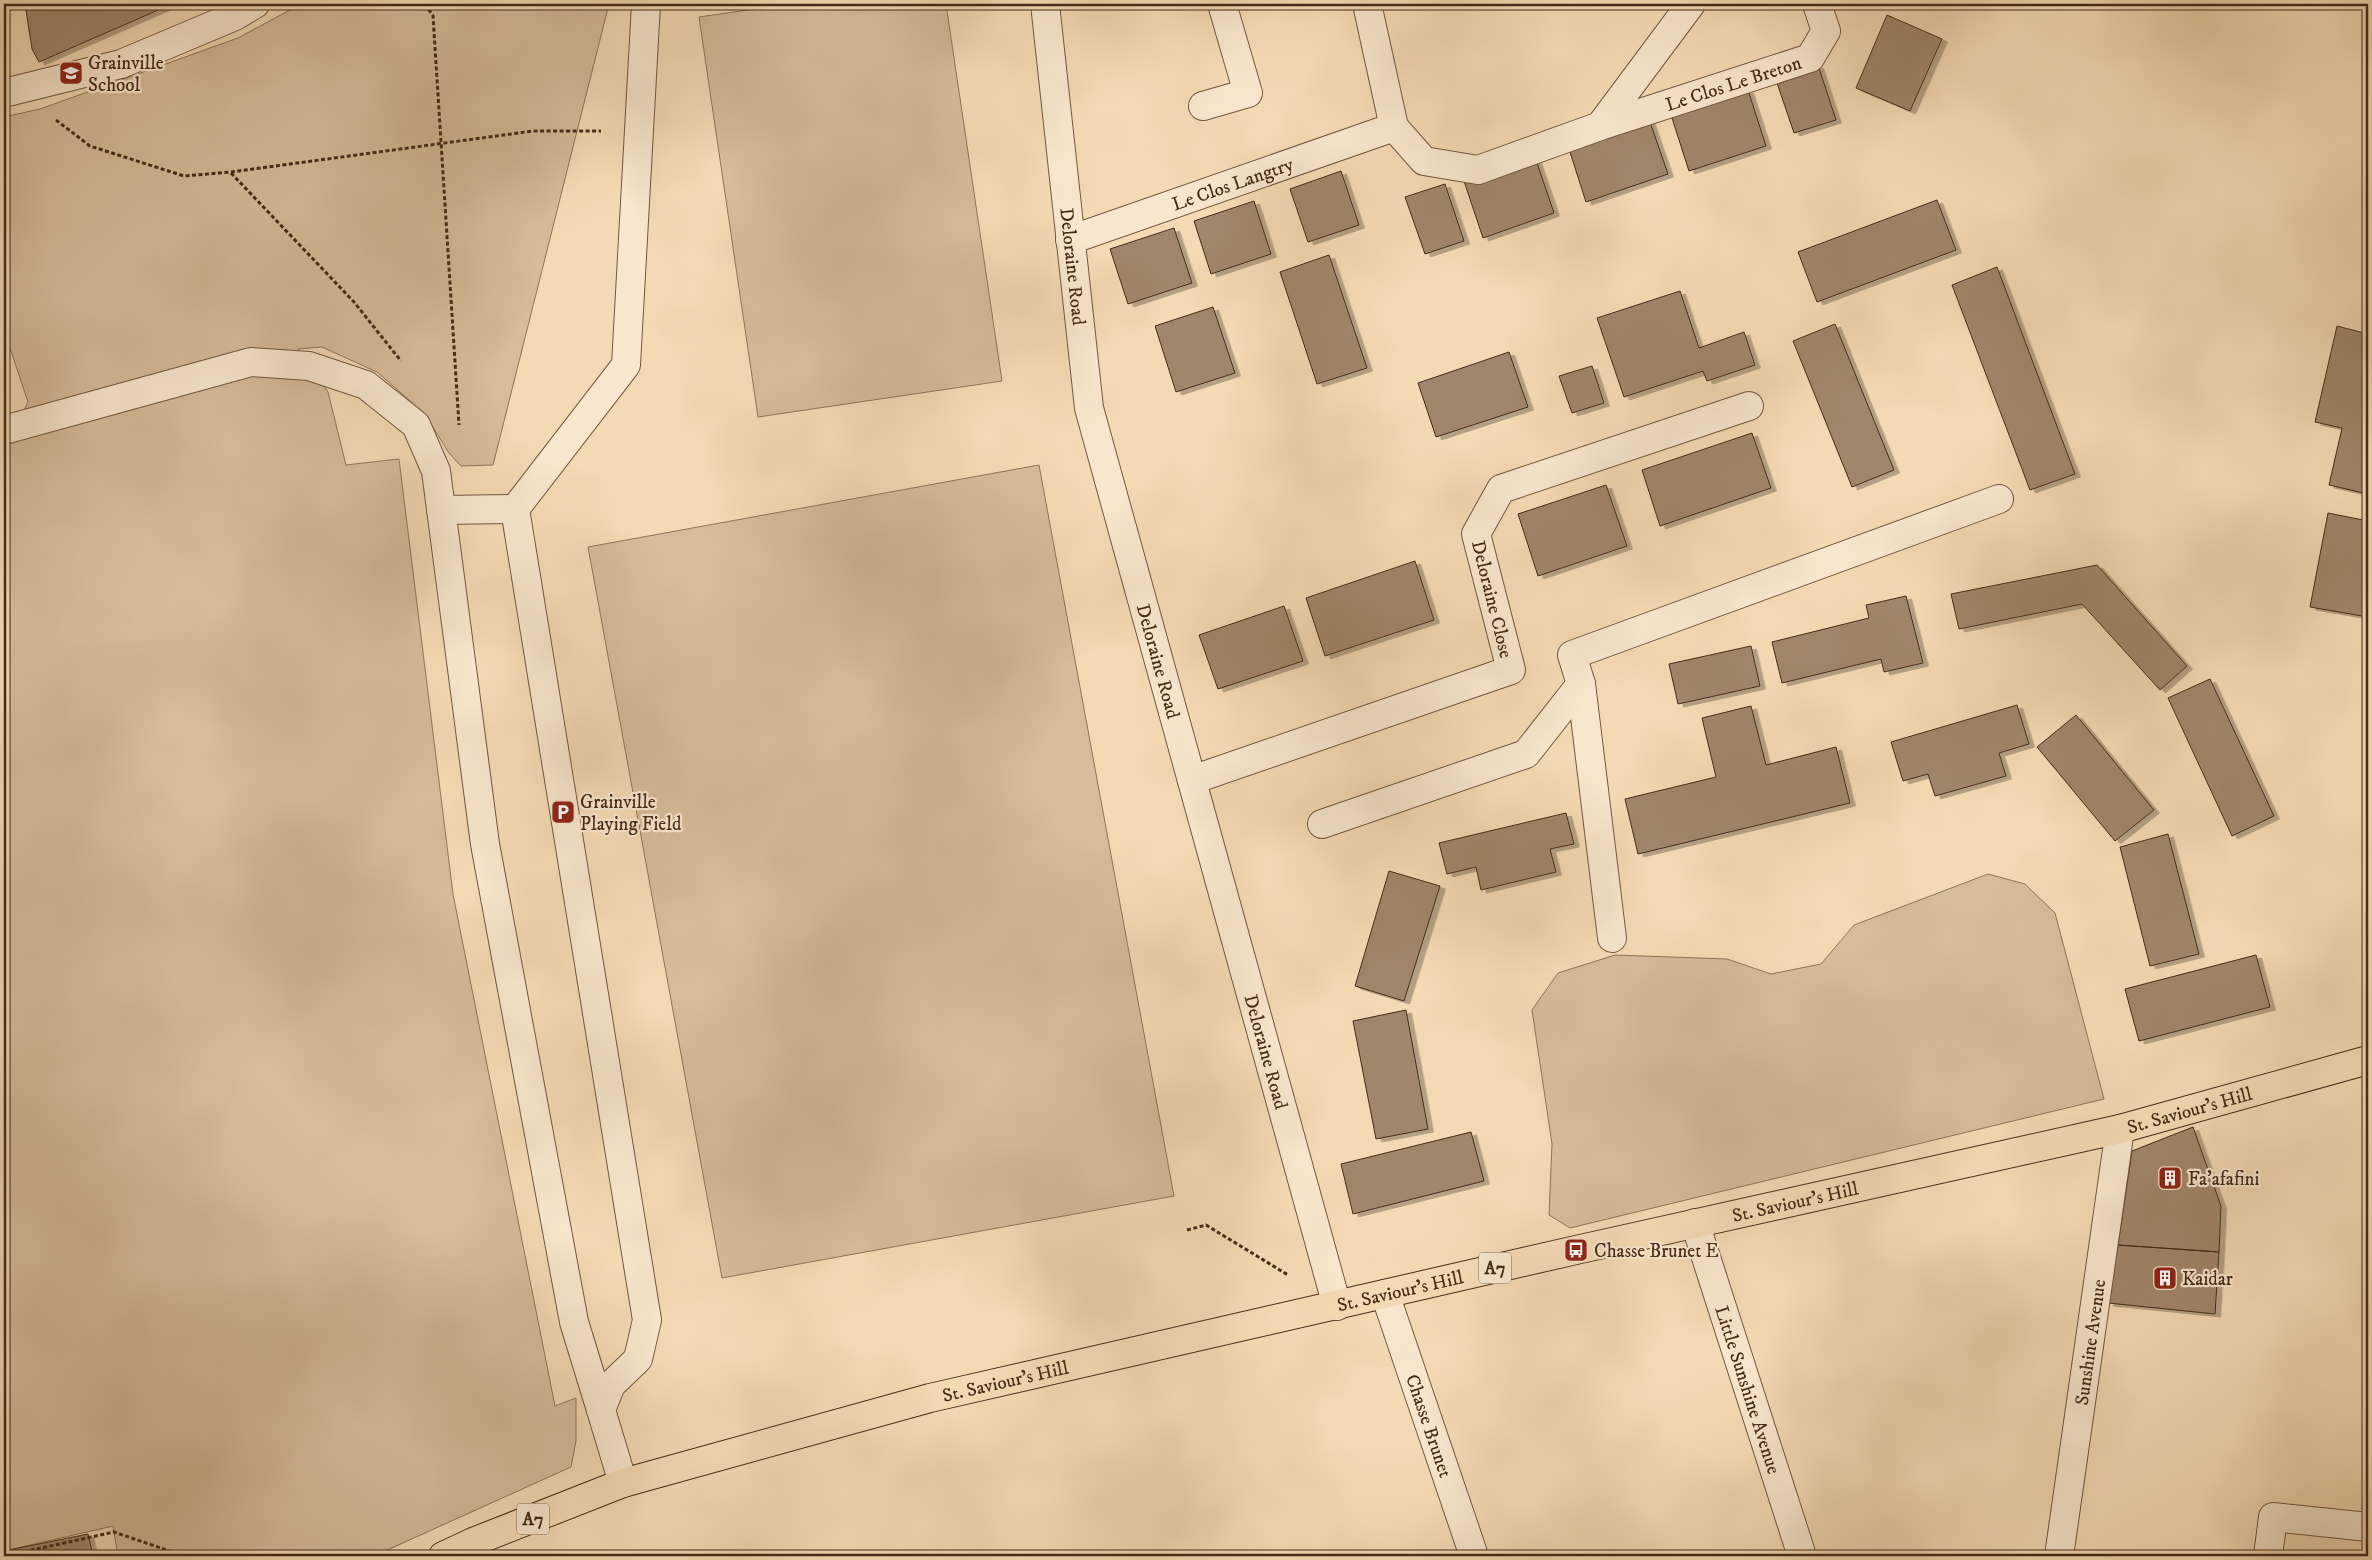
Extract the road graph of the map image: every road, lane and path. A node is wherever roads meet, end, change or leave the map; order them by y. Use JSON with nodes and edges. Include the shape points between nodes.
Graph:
{"nodes":[{"id":1,"x":255,"y":4,"type":"edge"},
{"id":2,"x":425,"y":4,"type":"edge"},
{"id":3,"x":646,"y":4,"type":"edge"},
{"id":4,"x":1045,"y":4,"type":"edge"},
{"id":5,"x":1222,"y":4,"type":"edge"},
{"id":6,"x":1367,"y":4,"type":"edge"},
{"id":7,"x":1691,"y":4,"type":"edge"},
{"id":8,"x":1816,"y":4,"type":"edge"},
{"id":9,"x":17,"y":90,"type":"edge"},
{"id":10,"x":1204,"y":106,"type":"dead end"},
{"id":11,"x":1600,"y":126,"type":"junction"},
{"id":12,"x":1394,"y":127,"type":"junction"},
{"id":13,"x":639,"y":132,"type":"junction"},
{"id":14,"x":440,"y":144,"type":"junction"},
{"id":15,"x":231,"y":172,"type":"junction"},
{"id":16,"x":1070,"y":240,"type":"junction"},
{"id":17,"x":401,"y":362,"type":"dead end"},
{"id":18,"x":1749,"y":406,"type":"dead end"},
{"id":19,"x":4,"y":430,"type":"edge"},
{"id":20,"x":436,"y":471,"type":"junction"},
{"id":21,"x":1999,"y":499,"type":"dead end"},
{"id":22,"x":514,"y":509,"type":"junction"},
{"id":23,"x":442,"y":510,"type":"junction"},
{"id":24,"x":1581,"y":684,"type":"junction"},
{"id":25,"x":1192,"y":780,"type":"junction"},
{"id":26,"x":1322,"y":824,"type":"dead end"},
{"id":27,"x":1612,"y":938,"type":"dead end"},
{"id":28,"x":2368,"y":1060,"type":"edge"},
{"id":29,"x":2120,"y":1129,"type":"junction"},
{"id":30,"x":1695,"y":1223,"type":"junction"},
{"id":31,"x":1187,"y":1230,"type":"dead end"},
{"id":32,"x":1269,"y":1264,"type":"dead end"},
{"id":33,"x":1386,"y":1294,"type":"junction"},
{"id":34,"x":1336,"y":1306,"type":"junction"},
{"id":35,"x":601,"y":1410,"type":"junction"},
{"id":36,"x":623,"y":1483,"type":"junction"},
{"id":37,"x":2368,"y":1528,"type":"edge"},
{"id":38,"x":5,"y":1556,"type":"edge"},
{"id":39,"x":184,"y":1556,"type":"edge"},
{"id":40,"x":443,"y":1556,"type":"edge"},
{"id":41,"x":1474,"y":1556,"type":"edge"},
{"id":42,"x":1802,"y":1556,"type":"edge"},
{"id":43,"x":2059,"y":1556,"type":"edge"},
{"id":44,"x":2268,"y":1556,"type":"edge"}],
"edges":[{"from":1,"to":9,"type":"street","via":[[235,16],[121,64]]},
{"from":2,"to":14,"type":"path","via":[[433,16]]},
{"from":3,"to":13,"type":"street"},
{"from":4,"to":16,"type":"street","name":"Deloraine Road"},
{"from":5,"to":10,"type":"street","via":[[1248,92]]},
{"from":6,"to":12,"type":"street","name":"Le Clos Le Breton"},
{"from":7,"to":11,"type":"street"},
{"from":8,"to":11,"type":"street","name":"Le Clos Le Breton","via":[[1826,31],[1810,58]]},
{"from":9,"to":15,"type":"path","via":[[90,146],[184,176]]},
{"from":11,"to":12,"type":"street","name":"Le Clos Le Breton","via":[[1478,170],[1424,162]]},
{"from":12,"to":16,"type":"street","name":"Le Clos Langtry"},
{"from":13,"to":14,"type":"path","via":[[533,131]]},
{"from":13,"to":22,"type":"street","via":[[626,365]]},
{"from":14,"to":15,"type":"path"},
{"from":14,"to":20,"type":"path","via":[[460,437]]},
{"from":15,"to":17,"type":"path","via":[[354,302]]},
{"from":16,"to":25,"type":"street","name":"Deloraine Road","via":[[1088,408]]},
{"from":18,"to":25,"type":"street","name":"Deloraine Close","via":[[1501,489],[1476,534],[1511,670]]},
{"from":19,"to":20,"type":"street","via":[[251,362],[309,366],[366,385],[416,425]]},
{"from":20,"to":23,"type":"street"},
{"from":21,"to":24,"type":"street","via":[[1572,655]]},
{"from":22,"to":23,"type":"street"},
{"from":22,"to":35,"type":"street","via":[[647,1320],[638,1359],[611,1385]]},
{"from":23,"to":35,"type":"street","via":[[485,844],[574,1322]]},
{"from":24,"to":26,"type":"street","via":[[1526,754]]},
{"from":24,"to":27,"type":"street"},
{"from":25,"to":34,"type":"street","name":"Deloraine Road"},
{"from":28,"to":29,"type":"main road","name":"St. Saviour's Hill","number":"A7"},
{"from":29,"to":30,"type":"main road","name":"St. Saviour's Hill","number":"A7"},
{"from":29,"to":43,"type":"street","name":"Sunshine Avenue"},
{"from":30,"to":33,"type":"main road","name":"St. Saviour's Hill","number":"A7"},
{"from":30,"to":42,"type":"street","name":"Little Sunshine Avenue"},
{"from":31,"to":32,"type":"path","via":[[1206,1225]]},
{"from":33,"to":34,"type":"main road","name":"St. Saviour's Hill","number":"A7"},
{"from":33,"to":41,"type":"street","name":"Chasse Brunet"},
{"from":34,"to":36,"type":"main road","name":"St. Saviour's Hill","number":"A7","via":[[930,1398]]},
{"from":35,"to":36,"type":"street"},
{"from":36,"to":40,"type":"main road","name":"St. Saviour's Hill","number":"A7"},
{"from":37,"to":44,"type":"street","via":[[2273,1517]]},
{"from":38,"to":39,"type":"path","via":[[114,1532]]}]}
